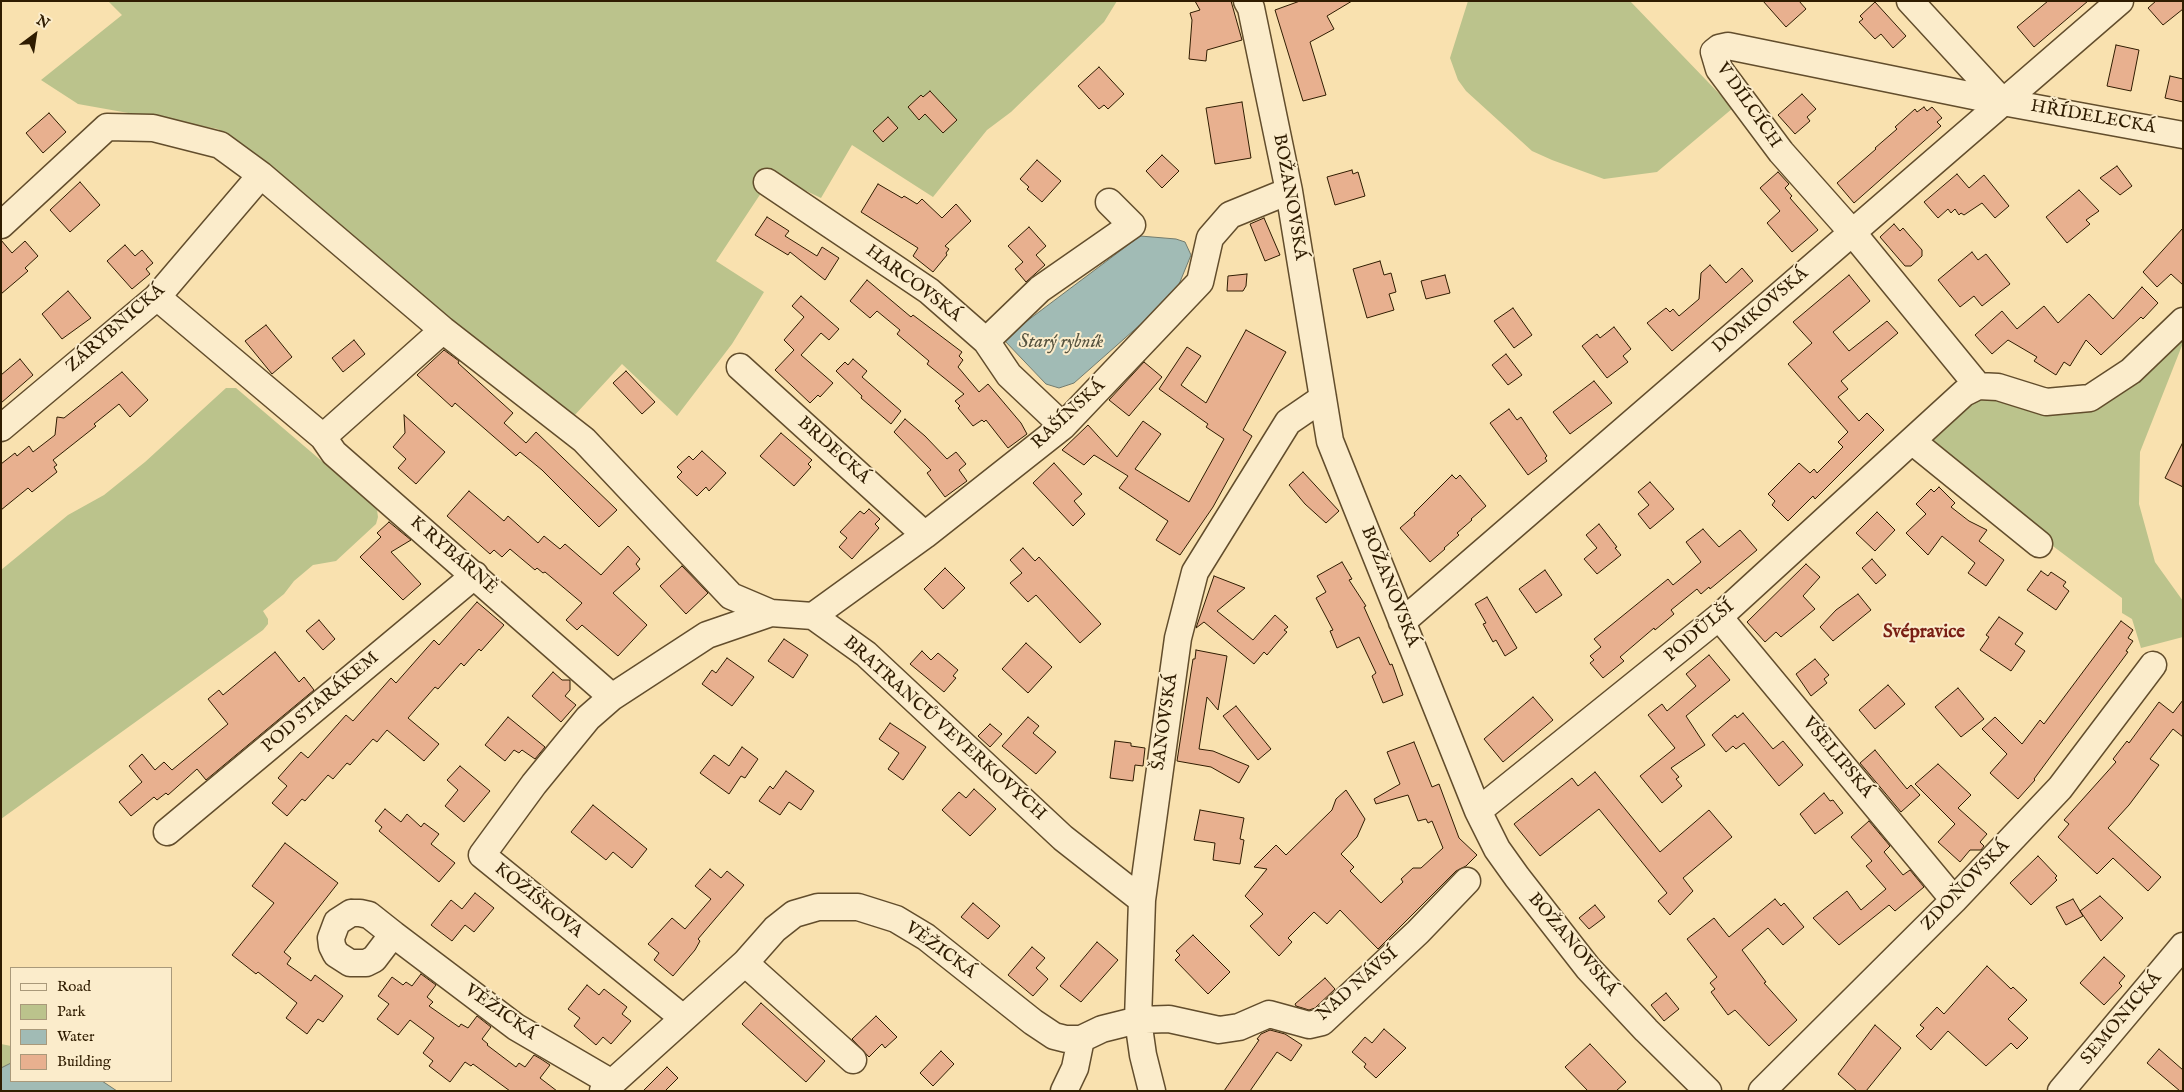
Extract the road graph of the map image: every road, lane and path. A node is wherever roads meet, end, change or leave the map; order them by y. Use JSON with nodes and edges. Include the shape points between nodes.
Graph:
{"nodes":[{"id":1,"x":1910,"y":1,"type":"edge"},
{"id":2,"x":1251,"y":3,"type":"edge"},
{"id":3,"x":2115,"y":3,"type":"edge"},
{"id":4,"x":2003,"y":102,"type":"junction"},
{"id":5,"x":2183,"y":135,"type":"edge"},
{"id":6,"x":261,"y":175,"type":"junction"},
{"id":7,"x":767,"y":182,"type":"dead end"},
{"id":8,"x":1289,"y":191,"type":"junction"},
{"id":9,"x":1109,"y":202,"type":"dead end"},
{"id":10,"x":1,"y":224,"type":"edge"},
{"id":11,"x":1852,"y":232,"type":"junction"},
{"id":12,"x":157,"y":297,"type":"junction"},
{"id":13,"x":2183,"y":321,"type":"edge"},
{"id":14,"x":443,"y":330,"type":"junction"},
{"id":15,"x":986,"y":342,"type":"junction"},
{"id":16,"x":740,"y":367,"type":"dead end"},
{"id":17,"x":1978,"y":386,"type":"junction"},
{"id":18,"x":1323,"y":398,"type":"junction"},
{"id":19,"x":1063,"y":426,"type":"junction"},
{"id":20,"x":1,"y":428,"type":"edge"},
{"id":21,"x":323,"y":437,"type":"junction"},
{"id":22,"x":1912,"y":441,"type":"junction"},
{"id":23,"x":925,"y":535,"type":"junction"},
{"id":24,"x":2040,"y":544,"type":"dead end"},
{"id":25,"x":475,"y":575,"type":"junction"},
{"id":26,"x":771,"y":613,"type":"junction"},
{"id":27,"x":813,"y":616,"type":"junction"},
{"id":28,"x":1719,"y":617,"type":"junction"},
{"id":29,"x":1402,"y":622,"type":"junction"},
{"id":30,"x":2153,"y":665,"type":"dead end"},
{"id":31,"x":612,"y":697,"type":"junction"},
{"id":32,"x":1478,"y":811,"type":"junction"},
{"id":33,"x":166,"y":832,"type":"dead end"},
{"id":34,"x":1467,"y":881,"type":"dead end"},
{"id":35,"x":1142,"y":900,"type":"junction"},
{"id":36,"x":1954,"y":900,"type":"junction"},
{"id":37,"x":393,"y":934,"type":"dead end"},
{"id":38,"x":2183,"y":946,"type":"edge"},
{"id":39,"x":744,"y":963,"type":"junction"},
{"id":40,"x":683,"y":1018,"type":"junction"},
{"id":41,"x":1138,"y":1020,"type":"junction"},
{"id":42,"x":1081,"y":1039,"type":"junction"},
{"id":43,"x":853,"y":1060,"type":"dead end"},
{"id":44,"x":608,"y":1087,"type":"edge"},
{"id":45,"x":1064,"y":1091,"type":"edge"},
{"id":46,"x":1152,"y":1091,"type":"edge"},
{"id":47,"x":1708,"y":1091,"type":"edge"},
{"id":48,"x":1762,"y":1091,"type":"edge"},
{"id":49,"x":2061,"y":1091,"type":"edge"}],
"edges":[{"from":1,"to":4,"type":"street"},
{"from":2,"to":8,"type":"street","name":"BOŽANOVSKÁ"},
{"from":3,"to":4,"type":"street","name":"DOMKOVSKÁ"},
{"from":4,"to":5,"type":"street","name":"HŘÍDELECKÁ"},
{"from":4,"to":11,"type":"street","name":"DOMKOVSKÁ"},
{"from":4,"to":11,"type":"street","name":"V DÍLCÍCH","via":[[1728,46],[1714,52],[1719,70],[1781,152]]},
{"from":6,"to":10,"type":"street","via":[[220,145],[153,128],[107,127]]},
{"from":6,"to":12,"type":"street","name":"ZÁRYBNICKÁ"},
{"from":6,"to":14,"type":"street"},
{"from":7,"to":15,"type":"street","name":"HARCOVSKÁ","via":[[929,291]]},
{"from":8,"to":18,"type":"street","name":"BOŽANOVSKÁ"},
{"from":8,"to":19,"type":"street","name":"RAŠÍNSKÁ","via":[[1230,215],[1210,238],[1200,282]]},
{"from":9,"to":15,"type":"street","via":[[1132,225],[1040,289]]},
{"from":11,"to":17,"type":"street","name":"V DÍLCÍCH"},
{"from":11,"to":29,"type":"street","name":"DOMKOVSKÁ"},
{"from":12,"to":20,"type":"street","name":"ZÁRYBNICKÁ"},
{"from":12,"to":21,"type":"street","name":"K RYBÁRNĚ"},
{"from":13,"to":17,"type":"street","via":[[2131,371],[2090,398],[2046,402],[1998,387]]},
{"from":14,"to":21,"type":"street"},
{"from":14,"to":26,"type":"street","via":[[584,440],[730,596]]},
{"from":15,"to":19,"type":"street","name":"HARCOVSKÁ","via":[[1009,375]]},
{"from":16,"to":23,"type":"street","name":"BRDECKÁ"},
{"from":17,"to":22,"type":"street","name":"PODŮLŠÍ","via":[[1964,393]]},
{"from":18,"to":29,"type":"street","name":"BOŽANOVSKÁ","via":[[1330,441]]},
{"from":18,"to":35,"type":"street","name":"ŠANOVSKÁ","via":[[1288,422],[1195,572],[1178,638]]},
{"from":19,"to":23,"type":"street","name":"RAŠÍNSKÁ"},
{"from":21,"to":25,"type":"street","name":"K RYBÁRNĚ","via":[[334,453]]},
{"from":22,"to":24,"type":"street"},
{"from":22,"to":28,"type":"street","name":"PODŮLŠÍ"},
{"from":23,"to":27,"type":"street","name":"RAŠÍNSKÁ"},
{"from":25,"to":31,"type":"street","name":"K RYBÁRNĚ"},
{"from":25,"to":33,"type":"street","name":"POD STARÁKEM"},
{"from":26,"to":27,"type":"street"},
{"from":26,"to":31,"type":"street","via":[[707,634]]},
{"from":27,"to":35,"type":"street","name":"BRATRANCŮ VEVERKOVÝCH","via":[[866,654],[1063,838]]},
{"from":28,"to":32,"type":"street","name":"PODŮLŠÍ"},
{"from":28,"to":36,"type":"street","name":"VŠELIPSKÁ"},
{"from":29,"to":32,"type":"street","name":"BOŽANOVSKÁ"},
{"from":30,"to":36,"type":"street","name":"ZDOŇOVSKÁ","via":[[2060,788]]},
{"from":31,"to":40,"type":"street","name":"KOŽÍŠKOVA","via":[[588,718],[482,855]]},
{"from":32,"to":47,"type":"street","name":"BOŽANOVSKÁ","via":[[1497,849],[1588,968]]},
{"from":34,"to":41,"type":"street","name":"NAD NÁVSÍ","via":[[1322,1022],[1309,1025],[1269,1014],[1239,1027],[1219,1030],[1169,1019]]},
{"from":35,"to":41,"type":"street","name":"ŠANOVSKÁ"},
{"from":36,"to":48,"type":"street","name":"ZDOŇOVSKÁ"},
{"from":37,"to":44,"type":"street","name":"VĚŽICKÁ","via":[[516,1027]]},
{"from":38,"to":49,"type":"street","name":"SEMONICKÁ"},
{"from":39,"to":40,"type":"street","name":"VĚŽICKÁ"},
{"from":39,"to":42,"type":"street","name":"VĚŽICKÁ","via":[[775,929],[794,914],[818,907],[858,907],[896,919],[926,937],[1054,1036]]},
{"from":39,"to":43,"type":"street"},
{"from":40,"to":44,"type":"street","name":"VĚŽICKÁ"},
{"from":41,"to":42,"type":"street","name":"NAD NÁVSÍ"},
{"from":41,"to":46,"type":"street","name":"ŠANOVSKÁ"},
{"from":42,"to":45,"type":"street","via":[[1075,1068]]}]}
